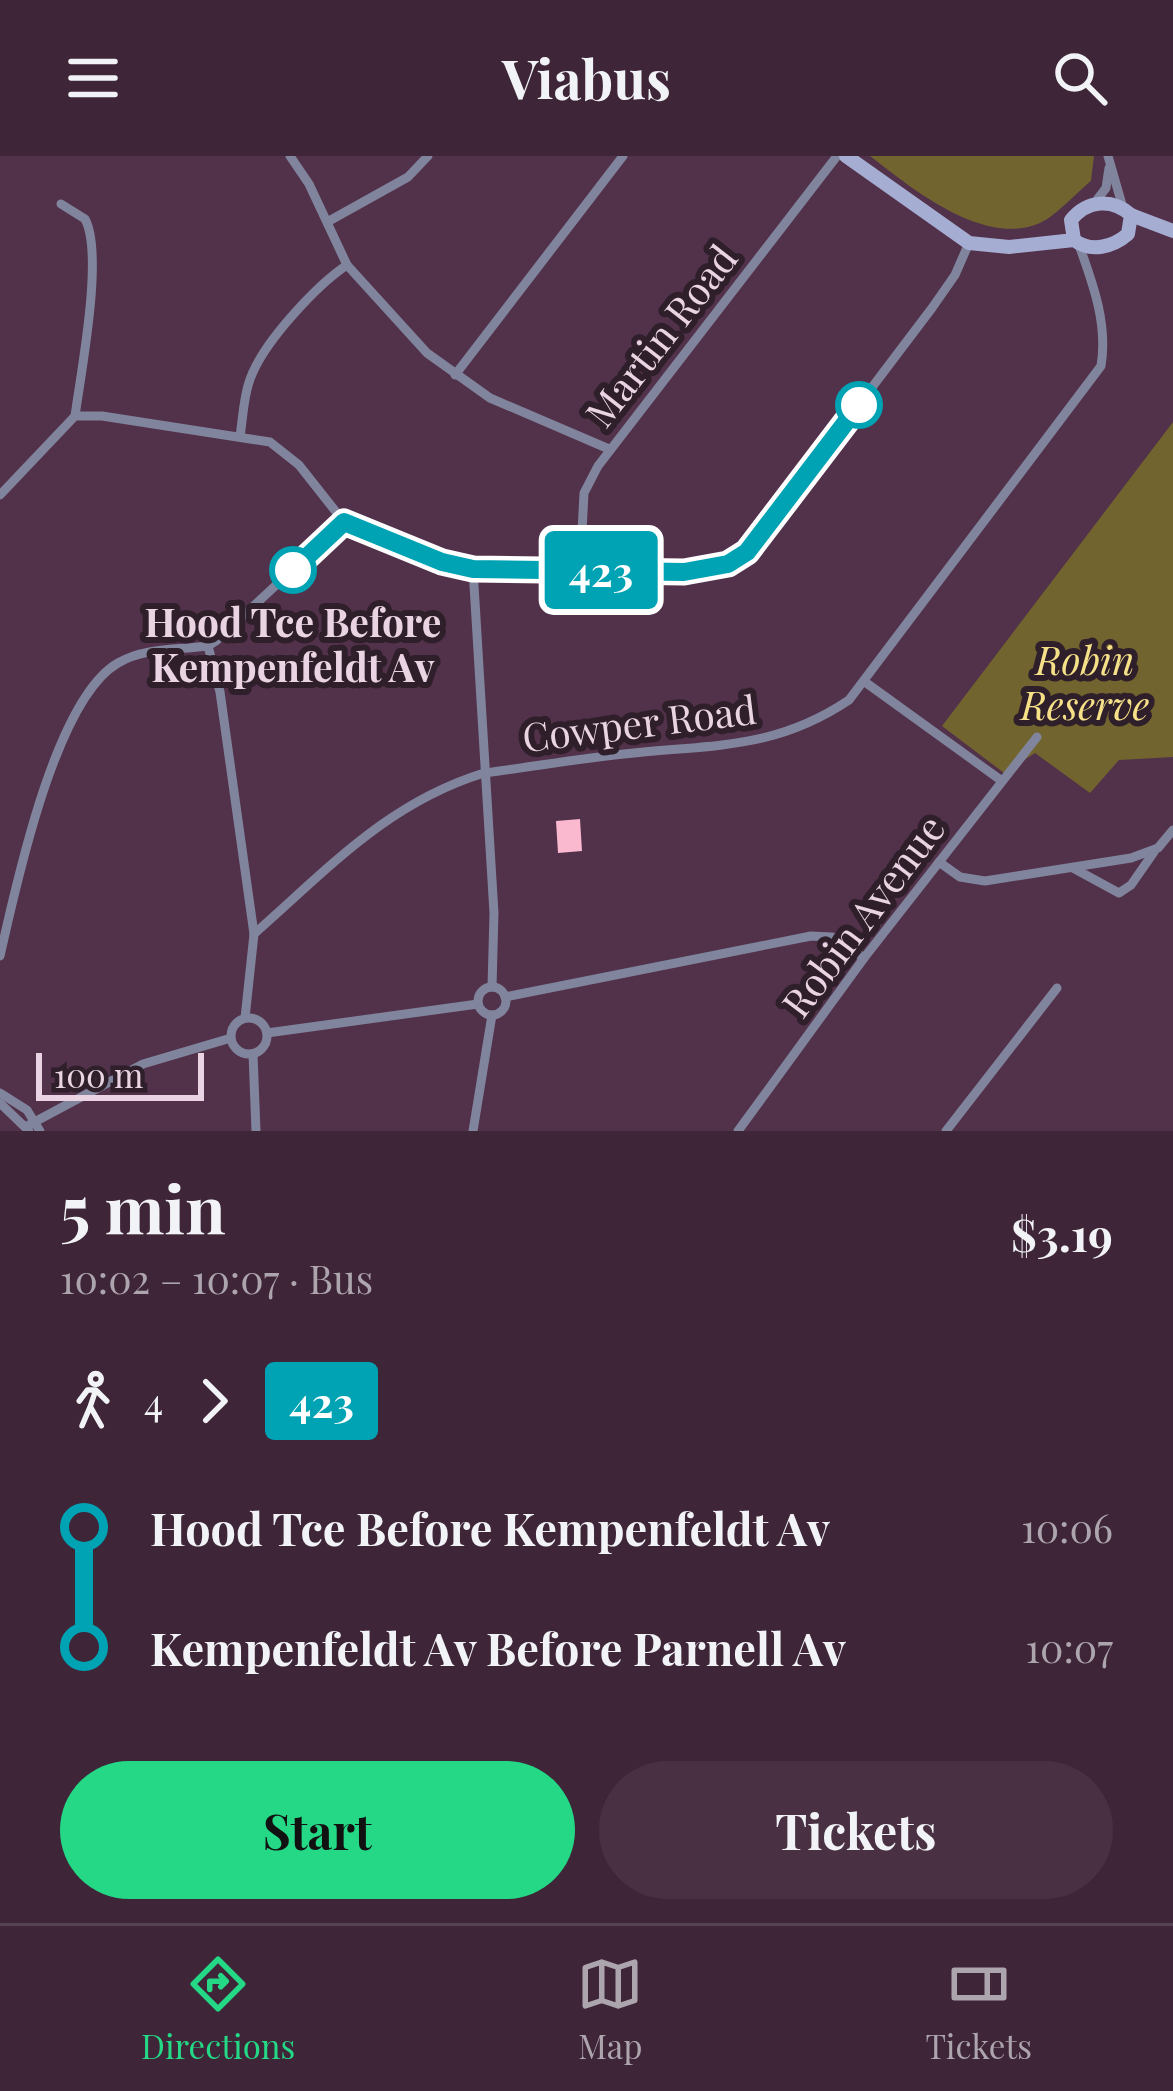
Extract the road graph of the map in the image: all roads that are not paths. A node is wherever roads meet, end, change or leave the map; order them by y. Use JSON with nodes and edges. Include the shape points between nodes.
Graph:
{"nodes":[{"id":1,"x":290,"y":156,"type":"edge"},
{"id":2,"x":428,"y":156,"type":"edge"},
{"id":3,"x":622,"y":156,"type":"edge"},
{"id":4,"x":837,"y":156,"type":"edge"},
{"id":5,"x":847,"y":156,"type":"edge"},
{"id":6,"x":1109,"y":159,"type":"edge"},
{"id":7,"x":61,"y":204,"type":"dead end"},
{"id":8,"x":1091,"y":205,"type":"junction"},
{"id":9,"x":1127,"y":211,"type":"junction"},
{"id":10,"x":1071,"y":220,"type":"junction"},
{"id":11,"x":329,"y":221,"type":"junction"},
{"id":12,"x":1166,"y":229,"type":"edge"},
{"id":13,"x":1128,"y":234,"type":"junction"},
{"id":14,"x":969,"y":242,"type":"junction"},
{"id":15,"x":1077,"y":242,"type":"junction"},
{"id":16,"x":1036,"y":244,"type":"junction"},
{"id":17,"x":1105,"y":246,"type":"junction"},
{"id":18,"x":347,"y":265,"type":"junction"},
{"id":19,"x":1091,"y":270,"type":"junction"},
{"id":20,"x":454,"y":375,"type":"junction"},
{"id":21,"x":76,"y":416,"type":"junction"},
{"id":22,"x":240,"y":437,"type":"junction"},
{"id":23,"x":609,"y":449,"type":"junction"},
{"id":24,"x":0,"y":496,"type":"edge"},
{"id":25,"x":344,"y":522,"type":"junction"},
{"id":26,"x":473,"y":569,"type":"junction"},
{"id":27,"x":580,"y":570,"type":"junction"},
{"id":28,"x":208,"y":646,"type":"junction"},
{"id":29,"x":865,"y":682,"type":"junction"},
{"id":30,"x":1036,"y":737,"type":"dead end"},
{"id":31,"x":484,"y":772,"type":"junction"},
{"id":32,"x":1002,"y":781,"type":"junction"},
{"id":33,"x":1173,"y":830,"type":"edge"},
{"id":34,"x":1157,"y":848,"type":"junction"},
{"id":35,"x":939,"y":862,"type":"junction"},
{"id":36,"x":1073,"y":868,"type":"junction"},
{"id":37,"x":254,"y":934,"type":"junction"},
{"id":38,"x":0,"y":956,"type":"edge"},
{"id":39,"x":863,"y":958,"type":"junction"},
{"id":40,"x":492,"y":987,"type":"junction"},
{"id":41,"x":1057,"y":988,"type":"dead end"},
{"id":42,"x":505,"y":997,"type":"junction"},
{"id":43,"x":478,"y":1004,"type":"junction"},
{"id":44,"x":492,"y":1015,"type":"junction"},
{"id":45,"x":245,"y":1018,"type":"junction"},
{"id":46,"x":268,"y":1033,"type":"junction"},
{"id":47,"x":232,"y":1038,"type":"junction"},
{"id":48,"x":253,"y":1054,"type":"junction"},
{"id":49,"x":0,"y":1093,"type":"edge"},
{"id":50,"x":0,"y":1103,"type":"edge"},
{"id":51,"x":33,"y":1127,"type":"edge"},
{"id":52,"x":256,"y":1131,"type":"edge"},
{"id":53,"x":473,"y":1131,"type":"edge"},
{"id":54,"x":738,"y":1131,"type":"edge"},
{"id":55,"x":946,"y":1131,"type":"edge"}],
"edges":[{"from":1,"to":11,"type":"street"},
{"from":2,"to":11,"type":"street","via":[[408,177]]},
{"from":3,"to":20,"type":"street"},
{"from":4,"to":23,"type":"street","name":"Martin Road"},
{"from":5,"to":14,"type":"street"},
{"from":6,"to":8,"type":"street","via":[[1104,194]]},
{"from":6,"to":9,"type":"street"},
{"from":7,"to":21,"type":"street","via":[[85,219],[91,239]]},
{"from":8,"to":9,"type":"street"},
{"from":8,"to":10,"type":"street"},
{"from":9,"to":12,"type":"street"},
{"from":9,"to":13,"type":"street"},
{"from":10,"to":15,"type":"street"},
{"from":10,"to":16,"type":"street"},
{"from":11,"to":18,"type":"street"},
{"from":12,"to":13,"type":"street"},
{"from":13,"to":17,"type":"street"},
{"from":14,"to":16,"type":"street"},
{"from":14,"to":27,"type":"street","via":[[932,308],[747,552],[684,572]]},
{"from":15,"to":16,"type":"street"},
{"from":15,"to":17,"type":"street"},
{"from":15,"to":19,"type":"street","name":"Cowper Road"},
{"from":17,"to":19,"type":"street"},
{"from":18,"to":20,"type":"street"},
{"from":18,"to":22,"type":"street","via":[[259,361]]},
{"from":19,"to":29,"type":"street","name":"Cowper Road","via":[[1105,343],[1101,366]]},
{"from":20,"to":23,"type":"street"},
{"from":21,"to":22,"type":"street"},
{"from":21,"to":24,"type":"street"},
{"from":22,"to":25,"type":"street","via":[[289,454]]},
{"from":23,"to":27,"type":"street","name":"Martin Road","via":[[584,494]]},
{"from":25,"to":26,"type":"street"},
{"from":25,"to":28,"type":"street"},
{"from":26,"to":27,"type":"street"},
{"from":26,"to":31,"type":"street"},
{"from":28,"to":37,"type":"street"},
{"from":28,"to":38,"type":"street","via":[[135,655],[90,690],[34,822]]},
{"from":29,"to":31,"type":"street","name":"Cowper Road","via":[[815,723],[748,744]]},
{"from":29,"to":32,"type":"street"},
{"from":30,"to":32,"type":"street","name":"Robin Avenue"},
{"from":31,"to":37,"type":"street","name":"Cowper Road","via":[[423,796],[359,839]]},
{"from":31,"to":40,"type":"street"},
{"from":32,"to":35,"type":"street","name":"Robin Avenue"},
{"from":33,"to":34,"type":"street"},
{"from":34,"to":36,"type":"street"},
{"from":34,"to":36,"type":"street","via":[[1119,893]]},
{"from":35,"to":36,"type":"street","via":[[970,881]]},
{"from":35,"to":39,"type":"street","name":"Robin Avenue"},
{"from":37,"to":45,"type":"street"},
{"from":39,"to":42,"type":"street","via":[[832,938],[811,936]]},
{"from":39,"to":54,"type":"street","name":"Robin Avenue"},
{"from":40,"to":42,"type":"street"},
{"from":40,"to":43,"type":"street"},
{"from":41,"to":55,"type":"street"},
{"from":42,"to":44,"type":"street"},
{"from":43,"to":44,"type":"street"},
{"from":43,"to":46,"type":"street"},
{"from":44,"to":53,"type":"street"},
{"from":45,"to":46,"type":"street"},
{"from":45,"to":47,"type":"street"},
{"from":46,"to":48,"type":"street"},
{"from":47,"to":48,"type":"street","via":[[240,1052]]},
{"from":47,"to":51,"type":"street","via":[[143,1064]]},
{"from":48,"to":52,"type":"street"},
{"from":49,"to":51,"type":"street"},
{"from":50,"to":51,"type":"street"}]}
